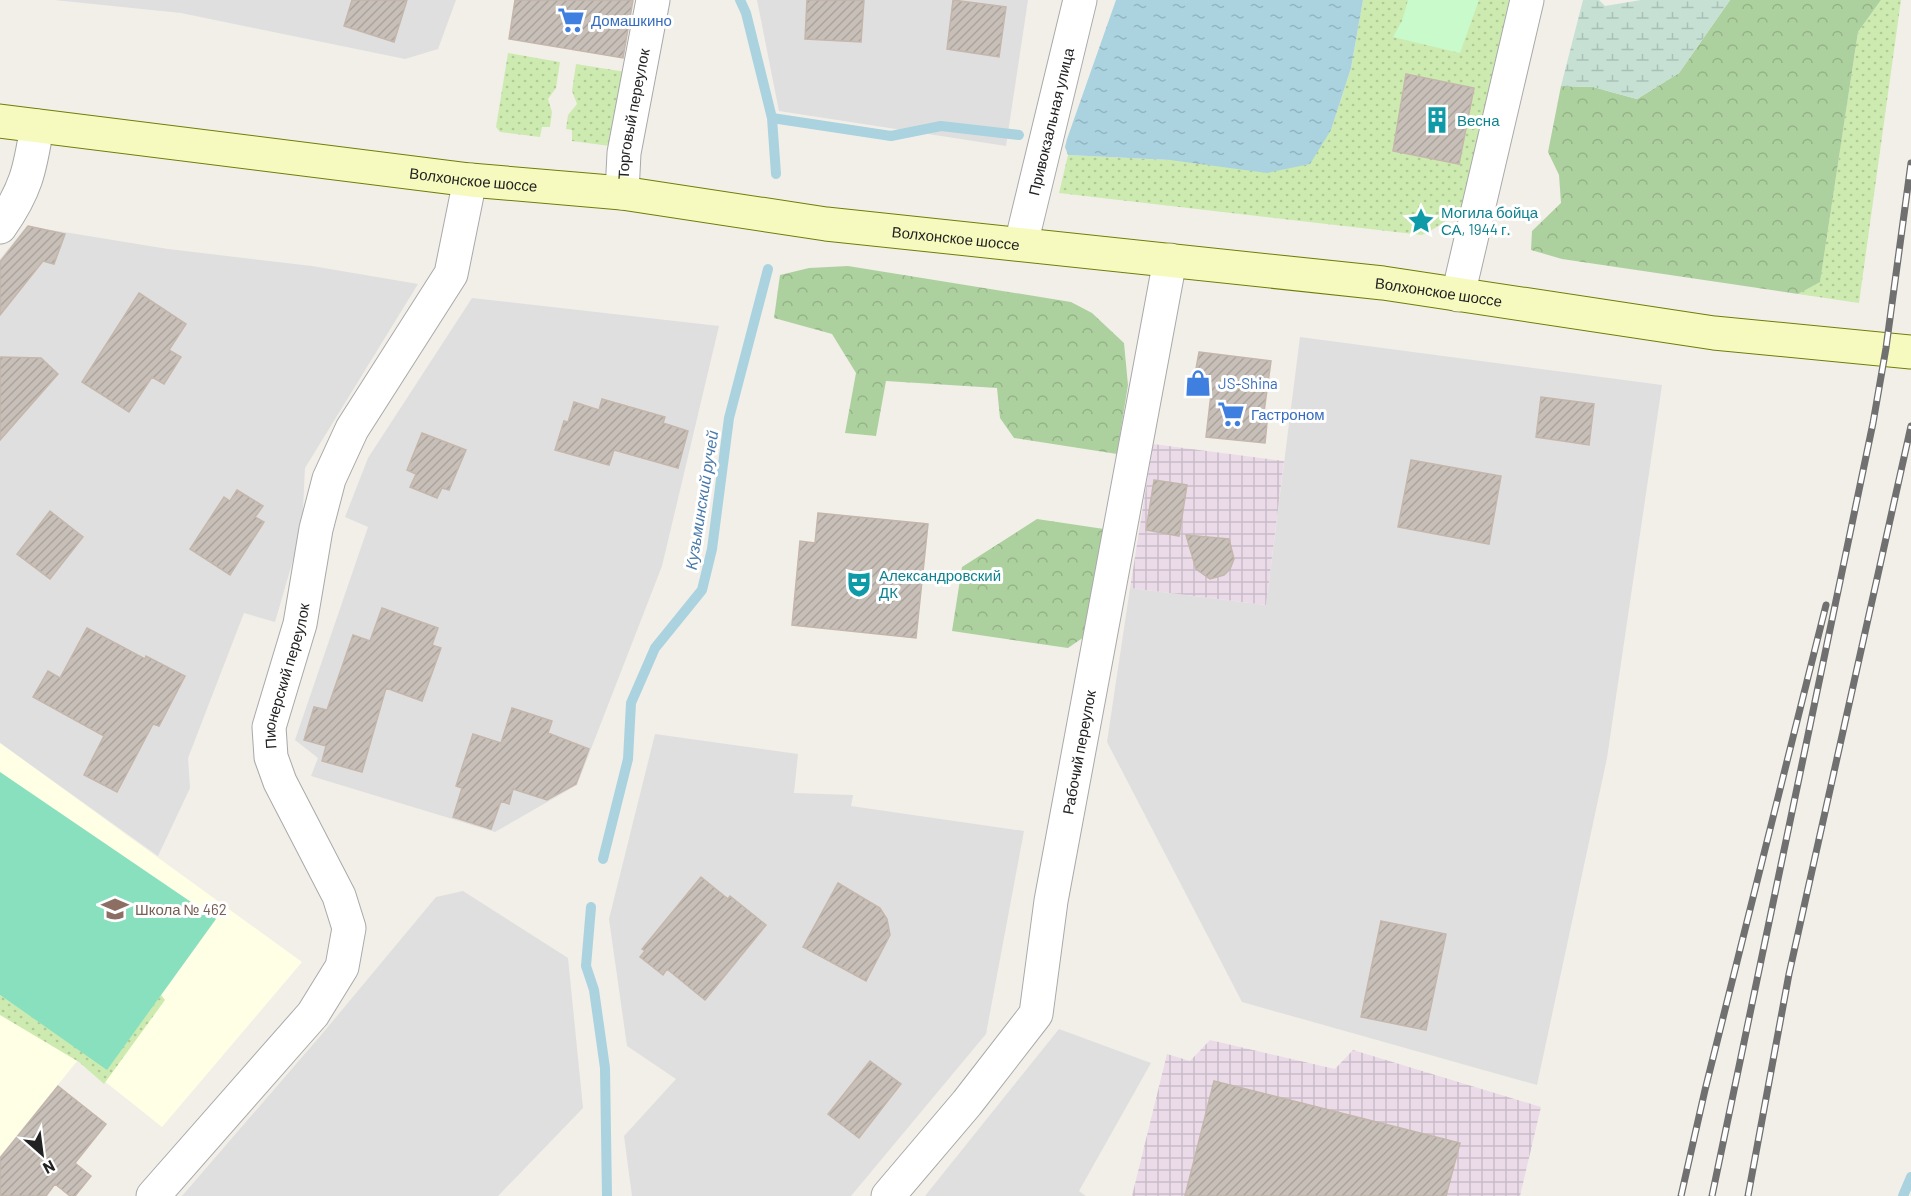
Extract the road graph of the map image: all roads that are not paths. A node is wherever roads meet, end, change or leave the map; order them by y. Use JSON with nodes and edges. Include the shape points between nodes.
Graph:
{"nodes":[{"id":1,"x":653,"y":0,"type":"edge"},
{"id":2,"x":1080,"y":0,"type":"edge"},
{"id":3,"x":1527,"y":0,"type":"edge"},
{"id":4,"x":0,"y":121,"type":"edge"},
{"id":5,"x":37,"y":126,"type":"junction"},
{"id":6,"x":470,"y":180,"type":"junction"},
{"id":7,"x":622,"y":193,"type":"junction"},
{"id":8,"x":0,"y":227,"type":"edge"},
{"id":9,"x":1021,"y":244,"type":"junction"},
{"id":10,"x":1170,"y":260,"type":"junction"},
{"id":11,"x":1458,"y":295,"type":"junction"},
{"id":12,"x":1911,"y":352,"type":"edge"},
{"id":13,"x":153,"y":1196,"type":"edge"},
{"id":14,"x":888,"y":1196,"type":"edge"}],
"edges":[{"from":1,"to":7,"type":"street","name":"Торговый переулок","via":[[624,153]]},
{"from":2,"to":9,"type":"street","name":"Привокзальная улица"},
{"from":3,"to":11,"type":"street"},
{"from":4,"to":5,"type":"main road","name":"Волхонское шоссе"},
{"from":5,"to":6,"type":"main road","name":"Волхонское шоссе"},
{"from":5,"to":8,"type":"street","via":[[31,168],[20,197]]},
{"from":6,"to":7,"type":"main road","name":"Волхонское шоссе"},
{"from":6,"to":13,"type":"street","name":"Пионерский переулок","via":[[451,274],[352,429],[329,479],[300,624],[269,727],[271,757],[280,782],[339,896],[349,928],[342,967],[313,1014]]},
{"from":7,"to":9,"type":"main road","name":"Волхонское шоссе","via":[[826,224]]},
{"from":9,"to":10,"type":"main road","name":"Волхонское шоссе"},
{"from":10,"to":11,"type":"main road","name":"Волхонское шоссе"},
{"from":10,"to":14,"type":"street","name":"Рабочий переулок","via":[[1051,901],[1036,1014]]},
{"from":11,"to":12,"type":"main road","name":"Волхонское шоссе","via":[[1714,333]]}]}
